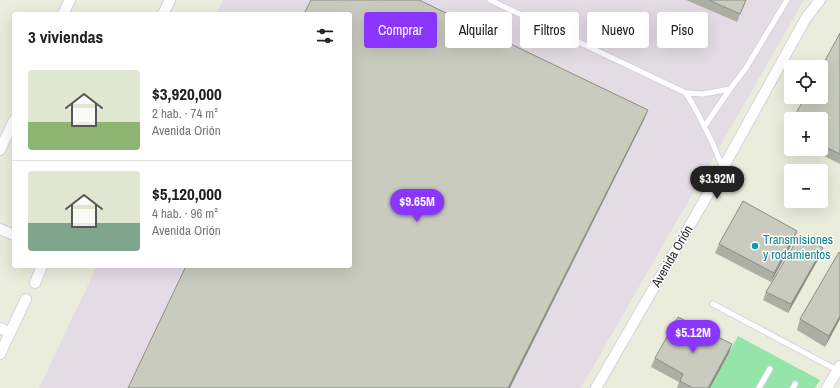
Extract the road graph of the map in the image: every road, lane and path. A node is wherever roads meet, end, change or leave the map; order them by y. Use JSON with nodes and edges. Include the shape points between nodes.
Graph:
{"nodes":[{"id":1,"x":70,"y":0,"type":"edge"},
{"id":2,"x":170,"y":0,"type":"edge"},
{"id":3,"x":490,"y":0,"type":"edge"},
{"id":4,"x":787,"y":0,"type":"edge"},
{"id":5,"x":820,"y":0,"type":"edge"},
{"id":6,"x":64,"y":12,"type":"edge"},
{"id":7,"x":164,"y":12,"type":"edge"},
{"id":8,"x":730,"y":89,"type":"junction"},
{"id":9,"x":686,"y":93,"type":"junction"},
{"id":10,"x":12,"y":124,"type":"edge"},
{"id":11,"x":704,"y":127,"type":"junction"},
{"id":12,"x":0,"y":150,"type":"edge"},
{"id":13,"x":723,"y":168,"type":"junction"},
{"id":14,"x":0,"y":229,"type":"edge"},
{"id":15,"x":12,"y":234,"type":"edge"},
{"id":16,"x":41,"y":268,"type":"edge"},
{"id":17,"x":35,"y":283,"type":"dead end"},
{"id":18,"x":26,"y":299,"type":"dead end"},
{"id":19,"x":713,"y":304,"type":"dead end"},
{"id":20,"x":0,"y":328,"type":"edge"},
{"id":21,"x":10,"y":333,"type":"junction"},
{"id":22,"x":0,"y":354,"type":"edge"},
{"id":23,"x":839,"y":368,"type":"edge"},
{"id":24,"x":770,"y":369,"type":"dead end"},
{"id":25,"x":596,"y":388,"type":"edge"},
{"id":26,"x":759,"y":388,"type":"edge"},
{"id":27,"x":827,"y":388,"type":"edge"}],
"edges":[{"from":1,"to":6,"type":"street"},
{"from":2,"to":7,"type":"street"},
{"from":3,"to":9,"type":"lane"},
{"from":4,"to":8,"type":"lane","via":[[746,68]]},
{"from":5,"to":13,"type":"street","name":"Avenida Orión","via":[[806,18]]},
{"from":8,"to":9,"type":"lane","via":[[704,94]]},
{"from":8,"to":11,"type":"lane"},
{"from":9,"to":11,"type":"lane"},
{"from":10,"to":12,"type":"street"},
{"from":11,"to":13,"type":"lane"},
{"from":13,"to":25,"type":"street","name":"Avenida Orión"},
{"from":14,"to":15,"type":"street"},
{"from":16,"to":17,"type":"street"},
{"from":18,"to":21,"type":"street"},
{"from":19,"to":23,"type":"lane"},
{"from":20,"to":21,"type":"street"},
{"from":21,"to":22,"type":"street"},
{"from":23,"to":27,"type":"street"},
{"from":24,"to":26,"type":"lane"}]}
